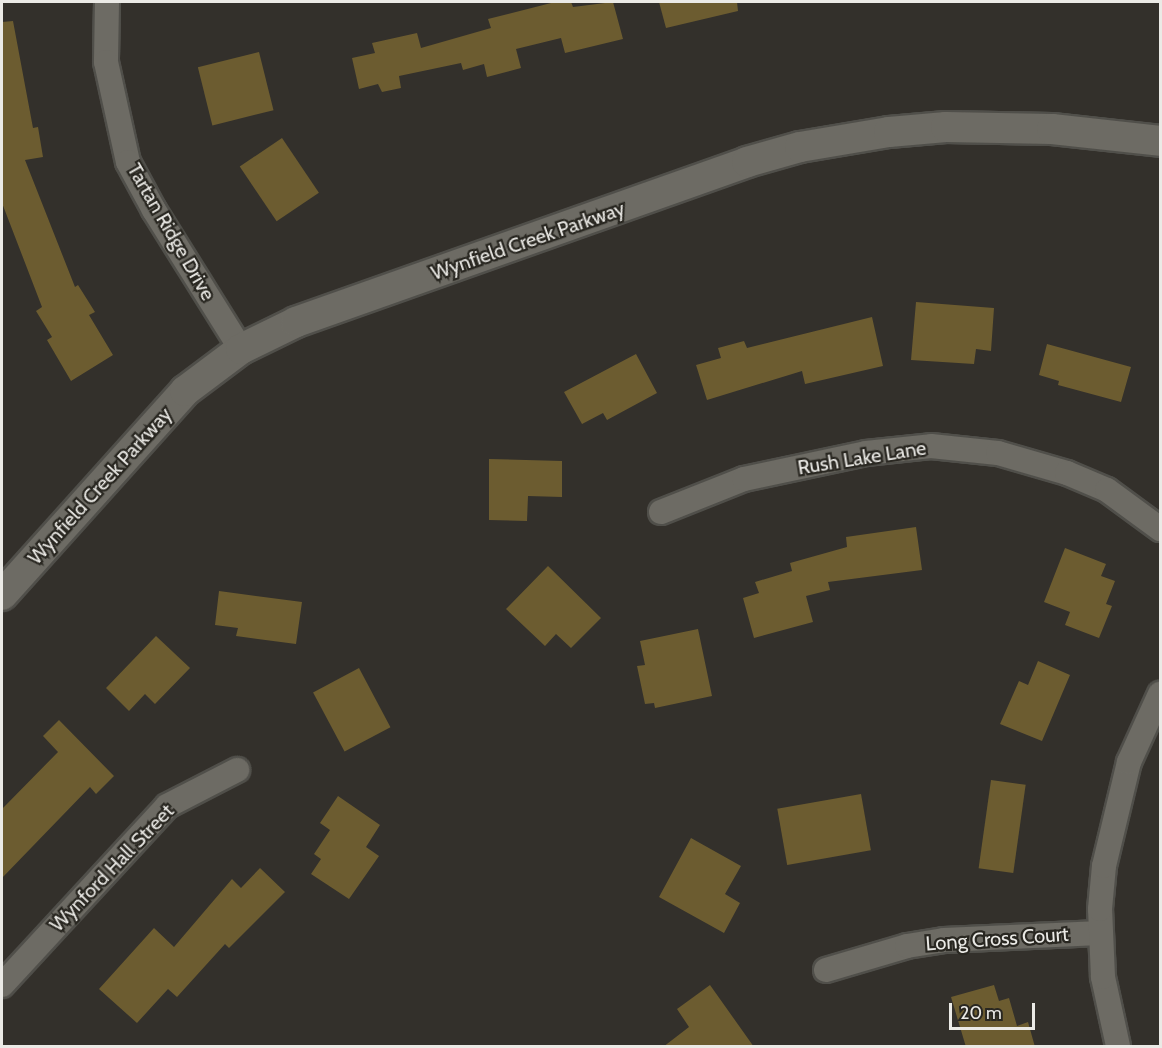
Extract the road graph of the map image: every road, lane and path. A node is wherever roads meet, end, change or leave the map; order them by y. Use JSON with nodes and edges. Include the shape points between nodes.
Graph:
{"nodes":[{"id":1,"x":107,"y":2,"type":"edge"},
{"id":2,"x":1161,"y":141,"type":"edge"},
{"id":3,"x":242,"y":349,"type":"junction"},
{"id":4,"x":661,"y":512,"type":"dead end"},
{"id":5,"x":1161,"y":528,"type":"edge"},
{"id":6,"x":2,"y":595,"type":"edge"},
{"id":7,"x":1161,"y":694,"type":"edge"},
{"id":8,"x":237,"y":770,"type":"dead end"},
{"id":9,"x":1100,"y":933,"type":"junction"},
{"id":10,"x":826,"y":970,"type":"dead end"},
{"id":11,"x":2,"y":985,"type":"edge"},
{"id":12,"x":1118,"y":1047,"type":"edge"}],
"edges":[{"from":1,"to":3,"type":"street","name":"Tartan Ridge Drive","via":[[106,62],[128,162]]},
{"from":2,"to":3,"type":"street","name":"Wynfield Creek Parkway","via":[[1052,129],[946,127],[800,147],[747,162],[296,322]]},
{"from":3,"to":6,"type":"street","name":"Wynfield Creek Parkway","via":[[185,391]]},
{"from":4,"to":5,"type":"street","name":"Rush Lake Lane","via":[[744,479],[866,453],[932,446],[990,452],[1067,472],[1107,490]]},
{"from":7,"to":9,"type":"street","via":[[1130,762],[1110,830]]},
{"from":8,"to":11,"type":"street","name":"Wynford Hall Street","via":[[167,806]]},
{"from":9,"to":10,"type":"street","name":"Long Cross Court","via":[[944,940],[907,946]]},
{"from":9,"to":12,"type":"street","via":[[1103,977]]}]}
